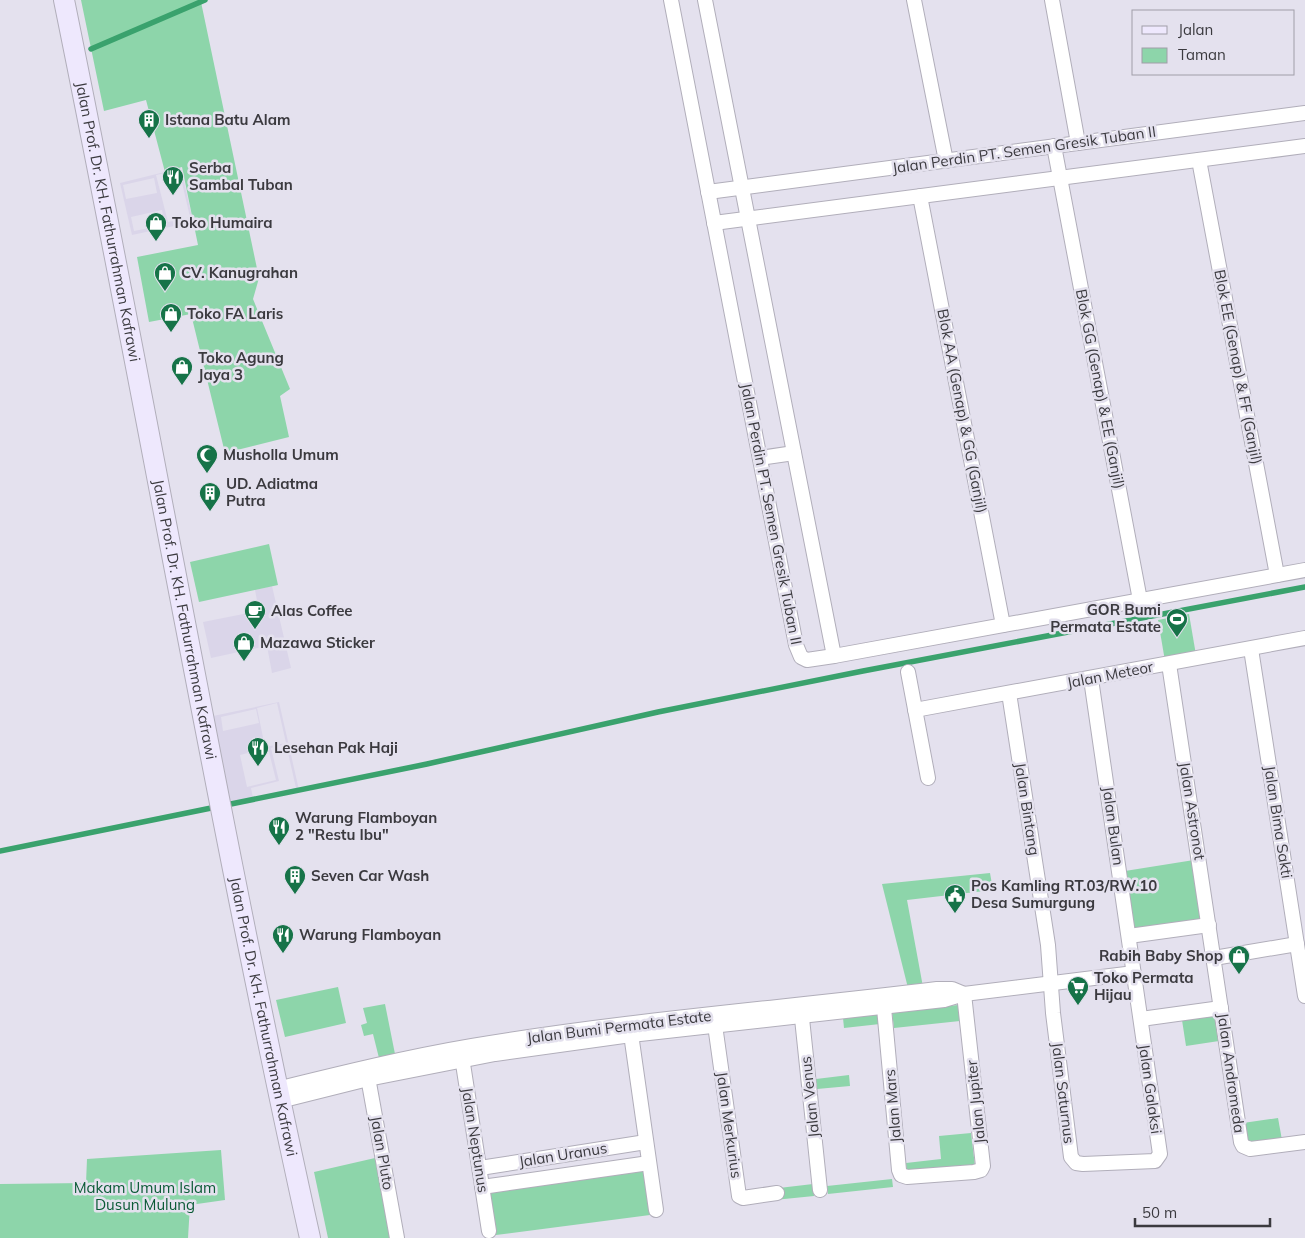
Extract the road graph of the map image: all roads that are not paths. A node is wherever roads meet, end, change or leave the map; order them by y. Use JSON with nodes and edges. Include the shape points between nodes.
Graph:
{"nodes":[{"id":1,"x":64,"y":0,"type":"edge"},
{"id":2,"x":671,"y":0,"type":"edge"},
{"id":3,"x":705,"y":0,"type":"edge"},
{"id":4,"x":914,"y":0,"type":"edge"},
{"id":5,"x":1052,"y":0,"type":"edge"},
{"id":6,"x":1305,"y":113,"type":"edge"},
{"id":7,"x":1078,"y":143,"type":"junction"},
{"id":8,"x":1054,"y":146,"type":"junction"},
{"id":9,"x":1305,"y":146,"type":"edge"},
{"id":10,"x":1199,"y":160,"type":"junction"},
{"id":11,"x":946,"y":161,"type":"junction"},
{"id":12,"x":1060,"y":178,"type":"junction"},
{"id":13,"x":742,"y":188,"type":"junction"},
{"id":14,"x":708,"y":192,"type":"junction"},
{"id":15,"x":920,"y":196,"type":"junction"},
{"id":16,"x":748,"y":219,"type":"junction"},
{"id":17,"x":714,"y":223,"type":"junction"},
{"id":18,"x":794,"y":452,"type":"junction"},
{"id":19,"x":760,"y":458,"type":"junction"},
{"id":20,"x":1305,"y":570,"type":"edge"},
{"id":21,"x":1277,"y":575,"type":"junction"},
{"id":22,"x":1140,"y":600,"type":"junction"},
{"id":23,"x":1003,"y":625,"type":"junction"},
{"id":24,"x":1305,"y":638,"type":"edge"},
{"id":25,"x":1251,"y":649,"type":"junction"},
{"id":26,"x":834,"y":656,"type":"junction"},
{"id":27,"x":1169,"y":664,"type":"junction"},
{"id":28,"x":908,"y":672,"type":"dead end"},
{"id":29,"x":1091,"y":679,"type":"junction"},
{"id":30,"x":1009,"y":693,"type":"junction"},
{"id":31,"x":915,"y":710,"type":"junction"},
{"id":32,"x":928,"y":778,"type":"dead end"},
{"id":33,"x":1209,"y":925,"type":"junction"},
{"id":34,"x":1129,"y":936,"type":"junction"},
{"id":35,"x":1297,"y":944,"type":"junction"},
{"id":36,"x":1214,"y":958,"type":"junction"},
{"id":37,"x":1134,"y":973,"type":"junction"},
{"id":38,"x":1050,"y":984,"type":"junction"},
{"id":39,"x":964,"y":994,"type":"junction"},
{"id":40,"x":1305,"y":996,"type":"edge"},
{"id":41,"x":883,"y":1001,"type":"junction"},
{"id":42,"x":1221,"y":1008,"type":"junction"},
{"id":43,"x":801,"y":1011,"type":"junction"},
{"id":44,"x":714,"y":1020,"type":"junction"},
{"id":45,"x":1141,"y":1020,"type":"junction"},
{"id":46,"x":630,"y":1030,"type":"junction"},
{"id":47,"x":462,"y":1054,"type":"junction"},
{"id":48,"x":367,"y":1074,"type":"junction"},
{"id":49,"x":278,"y":1095,"type":"junction"},
{"id":50,"x":646,"y":1142,"type":"junction"},
{"id":51,"x":1305,"y":1142,"type":"edge"},
{"id":52,"x":649,"y":1163,"type":"junction"},
{"id":53,"x":1114,"y":1163,"type":"joint"},
{"id":54,"x":480,"y":1168,"type":"junction"},
{"id":55,"x":941,"y":1175,"type":"joint"},
{"id":56,"x":482,"y":1187,"type":"junction"},
{"id":57,"x":820,"y":1190,"type":"dead end"},
{"id":58,"x":777,"y":1193,"type":"dead end"},
{"id":59,"x":656,"y":1210,"type":"dead end"},
{"id":60,"x":490,"y":1231,"type":"dead end"},
{"id":61,"x":310,"y":1238,"type":"edge"},
{"id":62,"x":397,"y":1238,"type":"edge"}],
"edges":[{"from":1,"to":49,"type":"main road","name":"Jalan Prof. Dr. KH. Fathurrahman Kafrawi"},
{"from":2,"to":14,"type":"street","name":"Jalan Perdin PT. Semen Gresik Tuban II"},
{"from":3,"to":13,"type":"street"},
{"from":4,"to":11,"type":"street"},
{"from":5,"to":7,"type":"street"},
{"from":6,"to":7,"type":"street","name":"Jalan Perdin PT. Semen Gresik Tuban II"},
{"from":7,"to":8,"type":"street","name":"Jalan Perdin PT. Semen Gresik Tuban II"},
{"from":8,"to":11,"type":"street","name":"Jalan Perdin PT. Semen Gresik Tuban II"},
{"from":8,"to":12,"type":"street","name":"Blok GG (Genap) & EE (Ganjil)"},
{"from":9,"to":10,"type":"street","name":"Jalan Perdin PT. Semen Gresik Tuban II"},
{"from":10,"to":12,"type":"street","name":"Jalan Perdin PT. Semen Gresik Tuban II"},
{"from":10,"to":21,"type":"street","name":"Blok EE (Genap) & FF (Ganjil)"},
{"from":11,"to":13,"type":"street","name":"Jalan Perdin PT. Semen Gresik Tuban II"},
{"from":12,"to":15,"type":"street","name":"Jalan Perdin PT. Semen Gresik Tuban II"},
{"from":12,"to":22,"type":"street","name":"Blok GG (Genap) & EE (Ganjil)"},
{"from":13,"to":14,"type":"street","name":"Jalan Perdin PT. Semen Gresik Tuban II"},
{"from":13,"to":16,"type":"street"},
{"from":14,"to":17,"type":"street","name":"Jalan Perdin PT. Semen Gresik Tuban II"},
{"from":15,"to":16,"type":"street","name":"Jalan Perdin PT. Semen Gresik Tuban II"},
{"from":15,"to":23,"type":"street","name":"Blok AA (Genap) & GG (Ganjil)"},
{"from":16,"to":17,"type":"street","name":"Jalan Perdin PT. Semen Gresik Tuban II"},
{"from":16,"to":18,"type":"street"},
{"from":17,"to":19,"type":"street","name":"Jalan Perdin PT. Semen Gresik Tuban II"},
{"from":18,"to":19,"type":"street"},
{"from":18,"to":26,"type":"street"},
{"from":19,"to":26,"type":"street","name":"Jalan Perdin PT. Semen Gresik Tuban II","via":[[798,651],[807,660]]},
{"from":20,"to":21,"type":"street"},
{"from":21,"to":22,"type":"street"},
{"from":22,"to":23,"type":"street"},
{"from":23,"to":26,"type":"street"},
{"from":24,"to":25,"type":"street","name":"Jalan Meteor"},
{"from":25,"to":27,"type":"street","name":"Jalan Meteor"},
{"from":25,"to":35,"type":"street","name":"Jalan Bima Sakti"},
{"from":27,"to":29,"type":"street","name":"Jalan Meteor"},
{"from":27,"to":33,"type":"street","name":"Jalan Astronot"},
{"from":28,"to":31,"type":"street"},
{"from":29,"to":30,"type":"street","name":"Jalan Meteor"},
{"from":29,"to":34,"type":"street","name":"Jalan Bulan"},
{"from":30,"to":31,"type":"street","name":"Jalan Meteor"},
{"from":30,"to":38,"type":"street","name":"Jalan Bintang","via":[[1048,945]]},
{"from":31,"to":32,"type":"street"},
{"from":33,"to":34,"type":"street"},
{"from":33,"to":36,"type":"street","name":"Jalan Astronot"},
{"from":34,"to":37,"type":"street","name":"Jalan Bulan"},
{"from":35,"to":36,"type":"street"},
{"from":35,"to":40,"type":"street","name":"Jalan Bima Sakti"},
{"from":36,"to":42,"type":"street","name":"Jalan Andromeda"},
{"from":37,"to":38,"type":"street","name":"Jalan Bumi Permata Estate"},
{"from":37,"to":45,"type":"street","name":"Jalan Galaksi"},
{"from":38,"to":39,"type":"street","name":"Jalan Bumi Permata Estate"},
{"from":38,"to":53,"type":"street","name":"Jalan Saturnus","via":[[1071,1157],[1078,1164]]},
{"from":39,"to":41,"type":"street","name":"Jalan Bumi Permata Estate","via":[[944,1000]]},
{"from":39,"to":55,"type":"street","name":"Jalan Jupiter","via":[[983,1166],[974,1172]]},
{"from":41,"to":43,"type":"street","name":"Jalan Bumi Permata Estate"},
{"from":41,"to":55,"type":"street","name":"Jalan Mars","via":[[900,1173],[907,1178]]},
{"from":42,"to":45,"type":"street"},
{"from":42,"to":51,"type":"street","name":"Jalan Andromeda","via":[[1241,1144],[1250,1149]]},
{"from":43,"to":44,"type":"street","name":"Jalan Bumi Permata Estate"},
{"from":43,"to":57,"type":"street","name":"Jalan Venus"},
{"from":44,"to":46,"type":"street","name":"Jalan Bumi Permata Estate"},
{"from":44,"to":58,"type":"street","name":"Jalan Merkurius","via":[[739,1196]]},
{"from":45,"to":53,"type":"street","name":"Jalan Galaksi","via":[[1160,1155],[1155,1161]]},
{"from":46,"to":47,"type":"street","name":"Jalan Bumi Permata Estate"},
{"from":46,"to":50,"type":"street"},
{"from":47,"to":48,"type":"street","name":"Jalan Bumi Permata Estate"},
{"from":47,"to":54,"type":"street","name":"Jalan Neptunus"},
{"from":48,"to":49,"type":"street","name":"Jalan Bumi Permata Estate"},
{"from":48,"to":62,"type":"street","name":"Jalan Pluto"},
{"from":49,"to":61,"type":"main road","name":"Jalan Prof. Dr. KH. Fathurrahman Kafrawi"},
{"from":50,"to":52,"type":"street"},
{"from":50,"to":54,"type":"street","name":"Jalan Uranus"},
{"from":52,"to":56,"type":"street","name":"Jalan Uranus"},
{"from":52,"to":59,"type":"street"},
{"from":54,"to":56,"type":"street","name":"Jalan Neptunus"},
{"from":56,"to":60,"type":"street","name":"Jalan Neptunus"}]}
